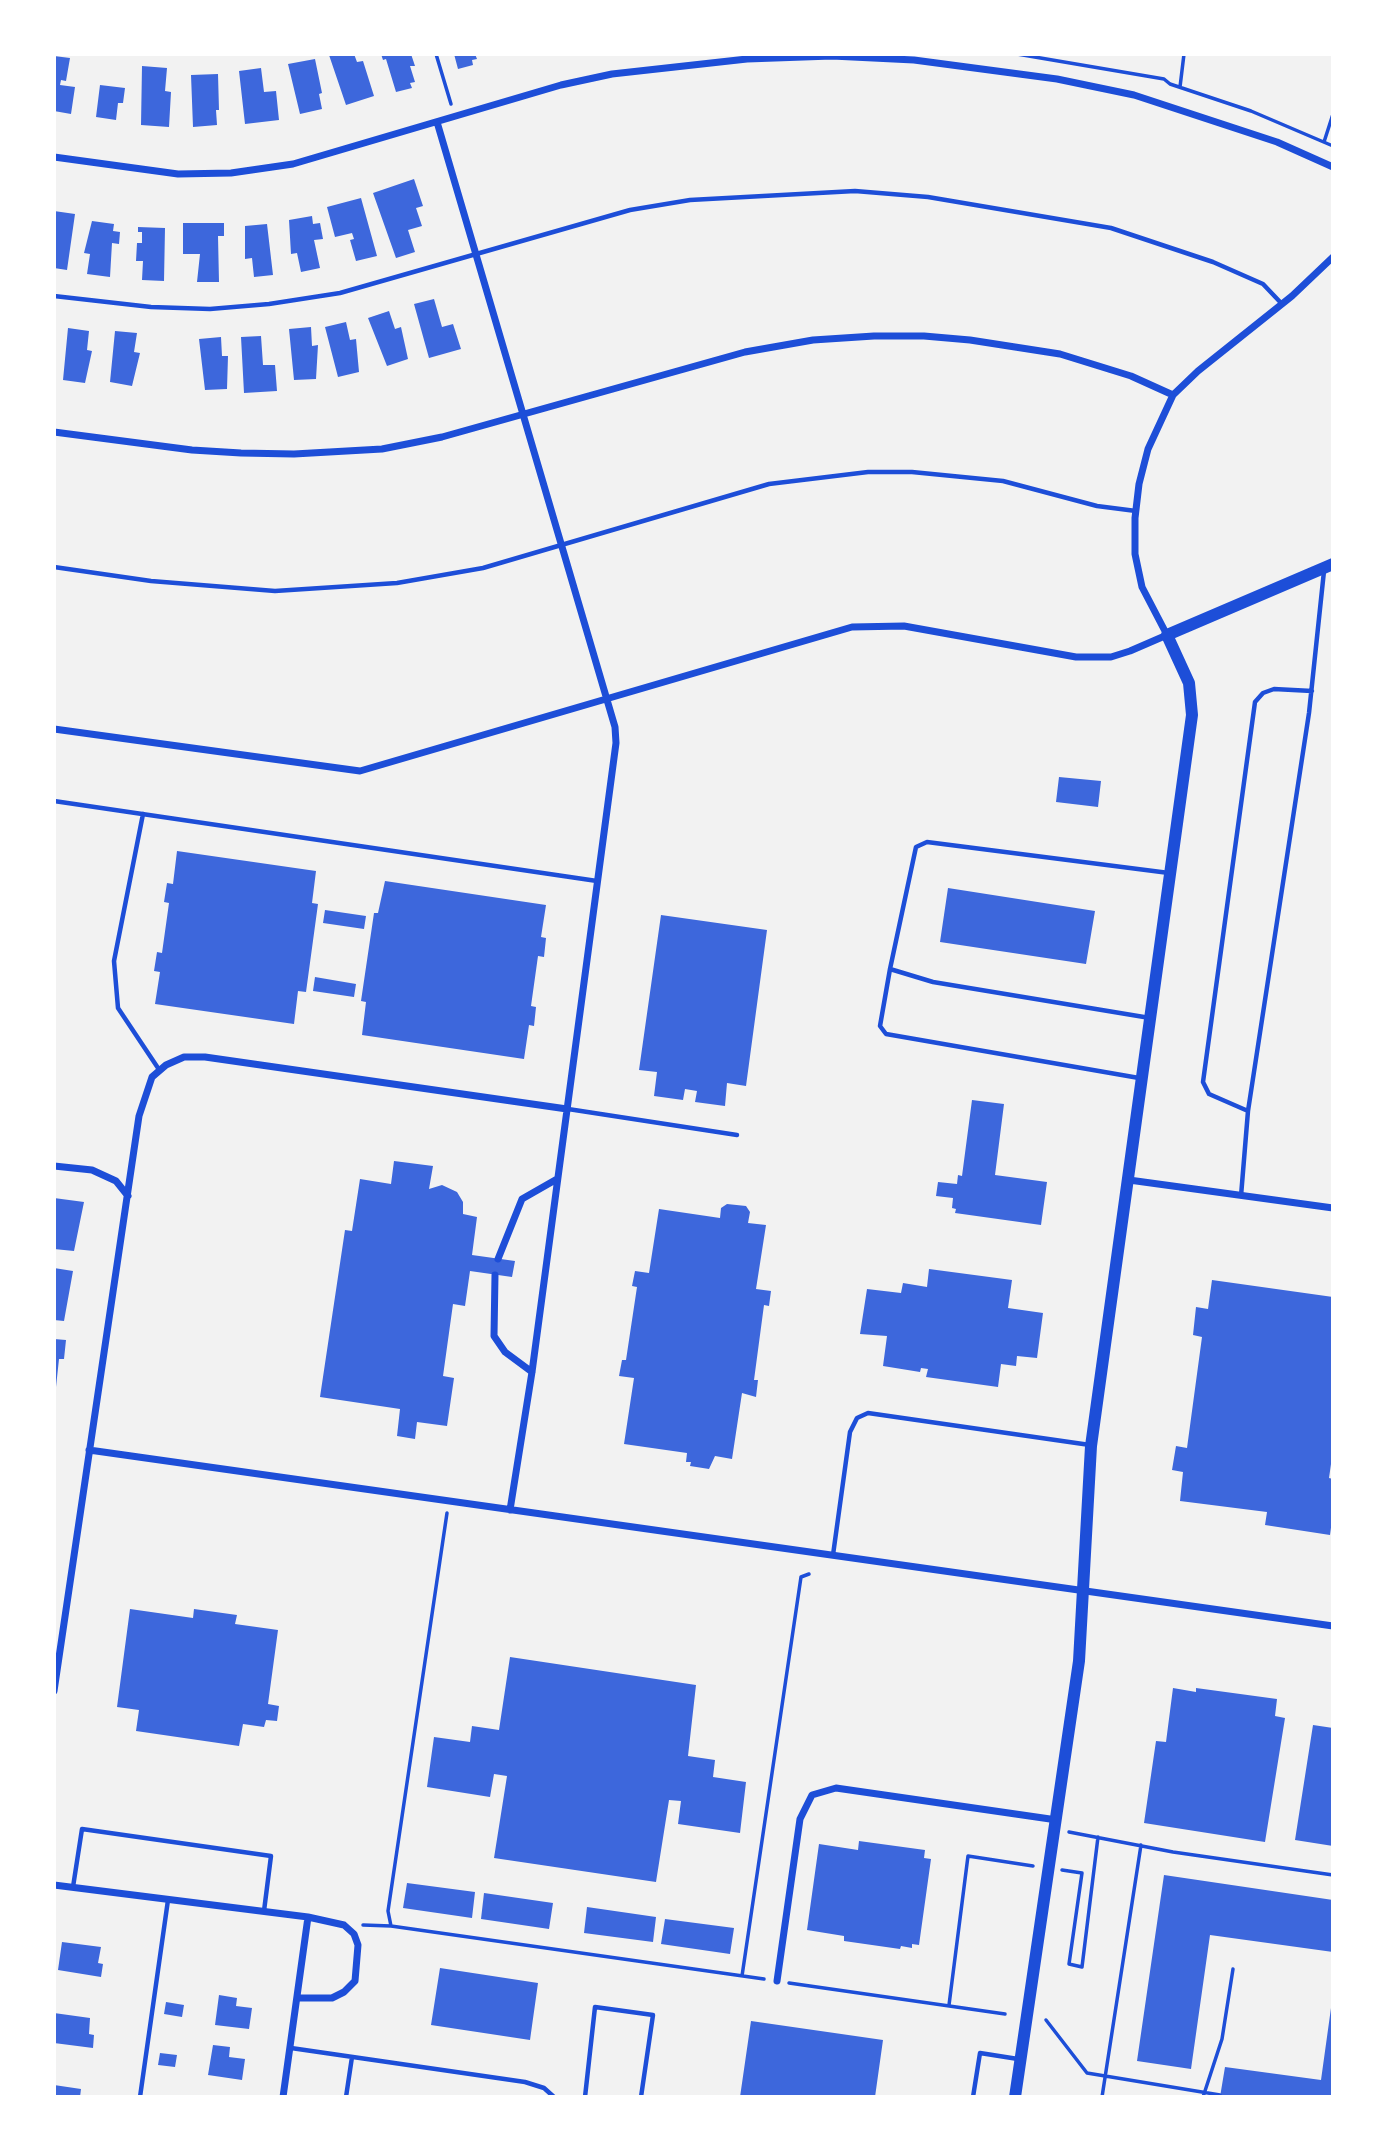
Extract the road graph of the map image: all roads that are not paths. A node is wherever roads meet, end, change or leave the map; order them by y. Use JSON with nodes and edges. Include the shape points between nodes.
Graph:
{"nodes":[{"id":1,"x":914,"y":57,"type":"edge"},
{"id":2,"x":437,"y":122,"type":"junction"},
{"id":3,"x":54,"y":157,"type":"edge"},
{"id":4,"x":1333,"y":166,"type":"edge"},
{"id":5,"x":476,"y":253,"type":"junction"},
{"id":6,"x":1333,"y":257,"type":"edge"},
{"id":7,"x":54,"y":296,"type":"edge"},
{"id":8,"x":1282,"y":304,"type":"junction"},
{"id":9,"x":1174,"y":395,"type":"junction"},
{"id":10,"x":524,"y":414,"type":"junction"},
{"id":11,"x":54,"y":432,"type":"edge"},
{"id":12,"x":1136,"y":511,"type":"junction"},
{"id":13,"x":561,"y":546,"type":"junction"},
{"id":14,"x":1329,"y":565,"type":"edge"},
{"id":15,"x":54,"y":567,"type":"edge"},
{"id":16,"x":1167,"y":635,"type":"junction"},
{"id":17,"x":1312,"y":691,"type":"junction"},
{"id":18,"x":606,"y":697,"type":"junction"},
{"id":19,"x":54,"y":729,"type":"edge"},
{"id":20,"x":54,"y":801,"type":"edge"},
{"id":21,"x":143,"y":814,"type":"junction"},
{"id":22,"x":1170,"y":874,"type":"junction"},
{"id":23,"x":597,"y":881,"type":"junction"},
{"id":24,"x":890,"y":969,"type":"junction"},
{"id":25,"x":1151,"y":1018,"type":"junction"},
{"id":26,"x":160,"y":1071,"type":"junction"},
{"id":27,"x":1142,"y":1079,"type":"junction"},
{"id":28,"x":567,"y":1108,"type":"junction"},
{"id":29,"x":1248,"y":1111,"type":"junction"},
{"id":30,"x":737,"y":1135,"type":"dead end"},
{"id":31,"x":54,"y":1166,"type":"edge"},
{"id":32,"x":557,"y":1180,"type":"junction"},
{"id":33,"x":1129,"y":1180,"type":"junction"},
{"id":34,"x":128,"y":1196,"type":"junction"},
{"id":35,"x":1241,"y":1196,"type":"junction"},
{"id":36,"x":1333,"y":1208,"type":"edge"},
{"id":37,"x":498,"y":1259,"type":"dead end"},
{"id":38,"x":495,"y":1275,"type":"dead end"},
{"id":39,"x":531,"y":1372,"type":"junction"},
{"id":40,"x":1091,"y":1446,"type":"junction"},
{"id":41,"x":89,"y":1450,"type":"junction"},
{"id":42,"x":510,"y":1510,"type":"junction"},
{"id":43,"x":833,"y":1555,"type":"junction"},
{"id":44,"x":1082,"y":1591,"type":"junction"},
{"id":45,"x":1333,"y":1626,"type":"edge"},
{"id":46,"x":54,"y":1691,"type":"edge"},
{"id":47,"x":1057,"y":1825,"type":"junction"},
{"id":48,"x":54,"y":1885,"type":"edge"},
{"id":49,"x":73,"y":1887,"type":"junction"},
{"id":50,"x":168,"y":1900,"type":"junction"},
{"id":51,"x":264,"y":1912,"type":"junction"},
{"id":52,"x":308,"y":1917,"type":"junction"},
{"id":53,"x":778,"y":1981,"type":"road end"},
{"id":54,"x":297,"y":1998,"type":"junction"},
{"id":55,"x":290,"y":2048,"type":"junction"},
{"id":56,"x":352,"y":2057,"type":"junction"},
{"id":57,"x":1021,"y":2059,"type":"junction"},
{"id":58,"x":140,"y":2097,"type":"edge"},
{"id":59,"x":283,"y":2097,"type":"edge"},
{"id":60,"x":346,"y":2097,"type":"edge"},
{"id":61,"x":554,"y":2097,"type":"edge"},
{"id":62,"x":585,"y":2097,"type":"edge"},
{"id":63,"x":641,"y":2097,"type":"edge"},
{"id":64,"x":973,"y":2097,"type":"edge"},
{"id":65,"x":1015,"y":2097,"type":"edge"}],
"edges":[{"from":1,"to":2,"type":"street","via":[[747,59],[675,66],[561,85]]},
{"from":1,"to":4,"type":"street","via":[[1134,95],[1265,137]]},
{"from":2,"to":3,"type":"street","via":[[293,164],[231,173],[178,174]]},
{"from":2,"to":5,"type":"street"},
{"from":5,"to":7,"type":"lane","via":[[340,293],[269,304],[151,307]]},
{"from":5,"to":8,"type":"lane","via":[[630,210],[690,200],[855,191],[956,201],[1111,228],[1263,284]]},
{"from":5,"to":10,"type":"street"},
{"from":6,"to":8,"type":"street"},
{"from":8,"to":9,"type":"street","via":[[1198,370]]},
{"from":9,"to":10,"type":"street","via":[[1131,376],[1049,352],[924,336],[874,336],[744,352]]},
{"from":9,"to":12,"type":"street","via":[[1149,449]]},
{"from":10,"to":11,"type":"street","via":[[442,438],[382,449],[294,454],[192,450]]},
{"from":10,"to":13,"type":"street"},
{"from":12,"to":13,"type":"lane","via":[[1097,506],[1003,481],[868,472],[769,484]]},
{"from":12,"to":16,"type":"street","via":[[1135,554],[1142,587]]},
{"from":13,"to":15,"type":"lane","via":[[445,576],[314,591],[150,581]]},
{"from":13,"to":18,"type":"street"},
{"from":14,"to":16,"type":"street"},
{"from":14,"to":17,"type":"lane"},
{"from":16,"to":18,"type":"street","via":[[1111,657],[1076,657],[904,626],[852,627]]},
{"from":16,"to":22,"type":"street","via":[[1189,683],[1192,715]]},
{"from":17,"to":29,"type":"lane"},
{"from":17,"to":29,"type":"lane","via":[[1274,689],[1255,702],[1203,1082],[1209,1094]]},
{"from":18,"to":19,"type":"street","via":[[360,772]]},
{"from":18,"to":23,"type":"street","via":[[616,743]]},
{"from":20,"to":21,"type":"lane"},
{"from":21,"to":23,"type":"lane"},
{"from":21,"to":26,"type":"lane","via":[[114,961],[118,1008]]},
{"from":22,"to":24,"type":"lane","via":[[928,842],[916,847]]},
{"from":22,"to":25,"type":"street"},
{"from":23,"to":28,"type":"street"},
{"from":24,"to":25,"type":"lane","via":[[933,982]]},
{"from":24,"to":27,"type":"lane","via":[[880,1026],[887,1034]]},
{"from":25,"to":27,"type":"street"},
{"from":26,"to":28,"type":"street","via":[[184,1057],[205,1057]]},
{"from":26,"to":34,"type":"street","via":[[152,1077],[139,1116]]},
{"from":27,"to":33,"type":"street"},
{"from":28,"to":30,"type":"lane"},
{"from":28,"to":32,"type":"street"},
{"from":29,"to":35,"type":"lane"},
{"from":31,"to":34,"type":"street","via":[[92,1170],[116,1181]]},
{"from":32,"to":37,"type":"street","via":[[522,1199]]},
{"from":32,"to":39,"type":"street"},
{"from":33,"to":35,"type":"street"},
{"from":33,"to":40,"type":"street"},
{"from":34,"to":41,"type":"street"},
{"from":35,"to":36,"type":"street"},
{"from":38,"to":39,"type":"street","via":[[494,1336],[505,1352]]},
{"from":39,"to":42,"type":"street"},
{"from":40,"to":43,"type":"lane","via":[[869,1413],[857,1418],[850,1432]]},
{"from":40,"to":44,"type":"street"},
{"from":41,"to":42,"type":"street"},
{"from":41,"to":46,"type":"street"},
{"from":42,"to":43,"type":"street"},
{"from":43,"to":44,"type":"street"},
{"from":44,"to":45,"type":"street"},
{"from":44,"to":47,"type":"street","via":[[1079,1661]]},
{"from":47,"to":53,"type":"street","via":[[836,1788],[812,1796],[800,1819]]},
{"from":47,"to":57,"type":"street"},
{"from":48,"to":49,"type":"street"},
{"from":49,"to":50,"type":"street"},
{"from":49,"to":51,"type":"lane","via":[[82,1829],[271,1856]]},
{"from":50,"to":51,"type":"street"},
{"from":50,"to":58,"type":"lane"},
{"from":51,"to":52,"type":"street"},
{"from":52,"to":54,"type":"street"},
{"from":52,"to":54,"type":"street","via":[[344,1925],[354,1934],[358,1945],[355,1981],[332,1998]]},
{"from":54,"to":55,"type":"street"},
{"from":55,"to":56,"type":"lane"},
{"from":55,"to":59,"type":"street"},
{"from":56,"to":60,"type":"lane"},
{"from":56,"to":61,"type":"lane","via":[[525,2082]]},
{"from":57,"to":64,"type":"lane","via":[[980,2053]]},
{"from":57,"to":65,"type":"street"},
{"from":62,"to":63,"type":"lane","via":[[595,2007],[653,2015]]}]}
